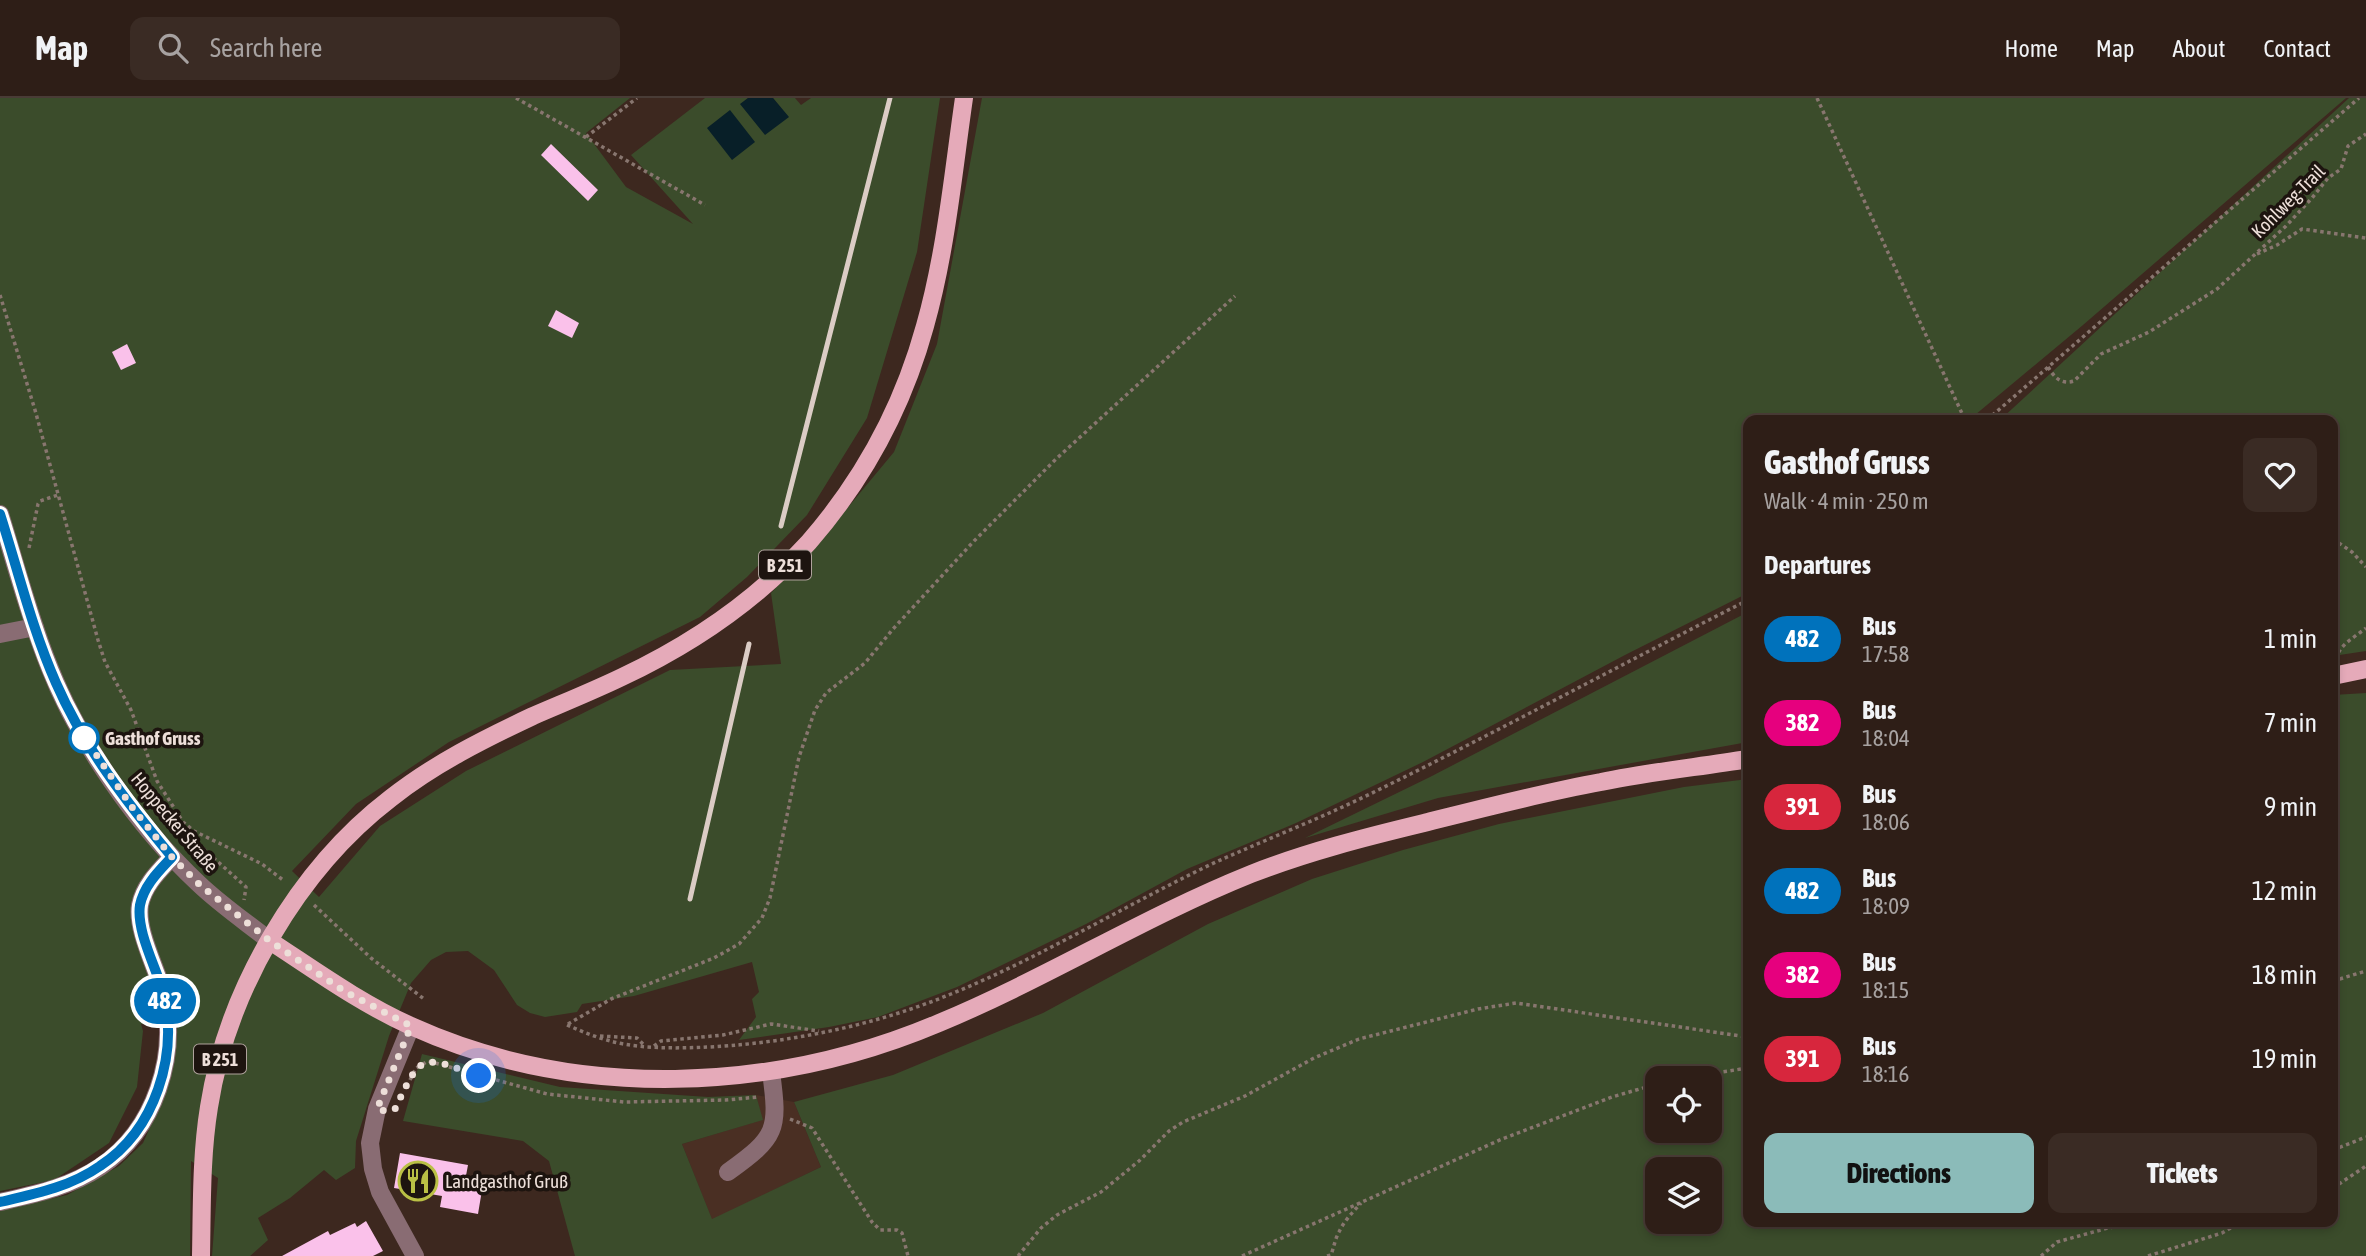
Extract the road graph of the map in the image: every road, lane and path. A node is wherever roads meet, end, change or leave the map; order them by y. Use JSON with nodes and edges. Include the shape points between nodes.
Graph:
{"nodes":[{"id":1,"x":516,"y":98,"type":"edge"},
{"id":2,"x":637,"y":98,"type":"edge"},
{"id":3,"x":964,"y":98,"type":"edge"},
{"id":4,"x":1817,"y":98,"type":"edge"},
{"id":5,"x":2359,"y":98,"type":"edge"},
{"id":6,"x":2366,"y":134,"type":"edge"},
{"id":7,"x":585,"y":138,"type":"junction"},
{"id":8,"x":705,"y":205,"type":"dead end"},
{"id":9,"x":2366,"y":238,"type":"edge"},
{"id":10,"x":2253,"y":256,"type":"junction"},
{"id":11,"x":0,"y":295,"type":"edge"},
{"id":12,"x":1235,"y":296,"type":"dead end"},
{"id":13,"x":2048,"y":367,"type":"junction"},
{"id":14,"x":1963,"y":415,"type":"edge"},
{"id":15,"x":1993,"y":415,"type":"edge"},
{"id":16,"x":58,"y":495,"type":"junction"},
{"id":17,"x":0,"y":514,"type":"edge"},
{"id":18,"x":2338,"y":543,"type":"edge"},
{"id":19,"x":15,"y":560,"type":"junction"},
{"id":20,"x":2366,"y":567,"type":"edge"},
{"id":21,"x":1743,"y":603,"type":"edge"},
{"id":22,"x":35,"y":627,"type":"junction"},
{"id":23,"x":2366,"y":628,"type":"edge"},
{"id":24,"x":0,"y":634,"type":"edge"},
{"id":25,"x":2338,"y":653,"type":"edge"},
{"id":26,"x":2366,"y":669,"type":"edge"},
{"id":27,"x":2338,"y":675,"type":"edge"},
{"id":28,"x":1743,"y":760,"type":"edge"},
{"id":29,"x":194,"y":831,"type":"junction"},
{"id":30,"x":172,"y":857,"type":"junction"},
{"id":31,"x":283,"y":880,"type":"dead end"},
{"id":32,"x":314,"y":905,"type":"dead end"},
{"id":33,"x":237,"y":914,"type":"junction"},
{"id":34,"x":270,"y":941,"type":"junction"},
{"id":35,"x":2366,"y":971,"type":"edge"},
{"id":36,"x":2338,"y":979,"type":"edge"},
{"id":37,"x":424,"y":999,"type":"dead end"},
{"id":38,"x":411,"y":1026,"type":"junction"},
{"id":39,"x":824,"y":1032,"type":"junction"},
{"id":40,"x":1743,"y":1036,"type":"edge"},
{"id":41,"x":654,"y":1046,"type":"junction"},
{"id":42,"x":1743,"y":1069,"type":"edge"},
{"id":43,"x":771,"y":1072,"type":"junction"},
{"id":44,"x":1722,"y":1072,"type":"edge"},
{"id":45,"x":406,"y":1086,"type":"dead end"},
{"id":46,"x":1645,"y":1087,"type":"edge"},
{"id":47,"x":774,"y":1094,"type":"junction"},
{"id":48,"x":2366,"y":1137,"type":"edge"},
{"id":49,"x":2338,"y":1148,"type":"edge"},
{"id":50,"x":2366,"y":1166,"type":"edge"},
{"id":51,"x":728,"y":1171,"type":"dead end"},
{"id":52,"x":2338,"y":1185,"type":"edge"},
{"id":53,"x":1366,"y":1199,"type":"junction"},
{"id":54,"x":0,"y":1202,"type":"edge"},
{"id":55,"x":2115,"y":1227,"type":"edge"},
{"id":56,"x":2232,"y":1227,"type":"edge"},
{"id":57,"x":201,"y":1256,"type":"edge"},
{"id":58,"x":415,"y":1256,"type":"edge"},
{"id":59,"x":908,"y":1256,"type":"edge"},
{"id":60,"x":1018,"y":1256,"type":"edge"},
{"id":61,"x":1242,"y":1256,"type":"edge"},
{"id":62,"x":1327,"y":1256,"type":"edge"},
{"id":63,"x":2040,"y":1256,"type":"edge"},
{"id":64,"x":2148,"y":1256,"type":"edge"}],
"edges":[{"from":1,"to":7,"type":"path"},
{"from":2,"to":7,"type":"path"},
{"from":3,"to":34,"type":"main road","number":"B 251","via":[[939,265],[912,366],[872,454],[807,544],[728,615],[670,652],[491,736],[391,797],[313,873]]},
{"from":4,"to":14,"type":"path"},
{"from":5,"to":13,"type":"path"},
{"from":6,"to":10,"type":"path","name":"Kohlweg-Trail","via":[[2348,146],[2342,169]]},
{"from":7,"to":8,"type":"path"},
{"from":9,"to":10,"type":"path","via":[[2302,229]]},
{"from":10,"to":13,"type":"path","name":"Kohlweg-Trail","via":[[2217,289],[2149,332],[2101,354],[2074,381],[2057,379]]},
{"from":11,"to":16,"type":"path"},
{"from":12,"to":41,"type":"path","via":[[1056,459],[974,541],[865,663],[827,693],[815,710],[799,757],[770,898],[747,937],[714,958],[611,999],[568,1025],[613,1042]]},
{"from":13,"to":15,"type":"path"},
{"from":16,"to":19,"type":"path","via":[[40,501],[29,549]]},
{"from":16,"to":29,"type":"path","via":[[105,662],[131,710],[157,781]]},
{"from":17,"to":19,"type":"street","name":"Hoppecker Straße"},
{"from":18,"to":20,"type":"path"},
{"from":19,"to":22,"type":"street","name":"Hoppecker Straße"},
{"from":21,"to":39,"type":"path","via":[[1371,793],[1200,870],[965,988],[899,1013]]},
{"from":22,"to":24,"type":"street"},
{"from":22,"to":30,"type":"street","name":"Hoppecker Straße","via":[[80,731]]},
{"from":23,"to":25,"type":"path"},
{"from":26,"to":27,"type":"main road"},
{"from":28,"to":43,"type":"main road","via":[[1602,781],[1371,836],[1291,860],[1202,895],[903,1038]]},
{"from":29,"to":31,"type":"path","via":[[262,864]]},
{"from":29,"to":33,"type":"path","via":[[197,844],[246,887]]},
{"from":30,"to":33,"type":"street","name":"Hoppecker Straße"},
{"from":30,"to":54,"type":"street","via":[[154,877],[141,904],[141,921],[168,1023],[164,1070],[151,1106],[122,1148],[98,1168],[61,1186]]},
{"from":32,"to":37,"type":"path"},
{"from":33,"to":34,"type":"street","name":"Hoppecker Straße"},
{"from":34,"to":38,"type":"main road","via":[[344,991]]},
{"from":34,"to":57,"type":"main road","number":"B 251","via":[[236,1005],[212,1089],[204,1156]]},
{"from":35,"to":36,"type":"path"},
{"from":38,"to":43,"type":"main road","via":[[491,1054],[589,1074],[685,1079]]},
{"from":38,"to":58,"type":"street","via":[[383,1094],[370,1143],[380,1192]]},
{"from":39,"to":41,"type":"path","via":[[720,1046]]},
{"from":39,"to":41,"type":"path","via":[[771,1024],[661,1041]]},
{"from":40,"to":60,"type":"path","via":[[1516,1003],[1359,1039],[1175,1127],[1101,1192],[1041,1228]]},
{"from":42,"to":44,"type":"path"},
{"from":43,"to":47,"type":"street"},
{"from":45,"to":47,"type":"path","via":[[416,1068],[428,1061],[547,1094],[624,1102]]},
{"from":46,"to":53,"type":"path","via":[[1502,1139]]},
{"from":47,"to":51,"type":"street","via":[[776,1119],[770,1136]]},
{"from":47,"to":59,"type":"path","via":[[786,1117],[812,1128],[872,1222],[880,1230],[902,1233]]},
{"from":48,"to":49,"type":"path"},
{"from":50,"to":52,"type":"path"},
{"from":53,"to":61,"type":"path"},
{"from":53,"to":62,"type":"path","via":[[1345,1222]]},
{"from":55,"to":63,"type":"path","via":[[2057,1242]]},
{"from":56,"to":64,"type":"path"}]}
